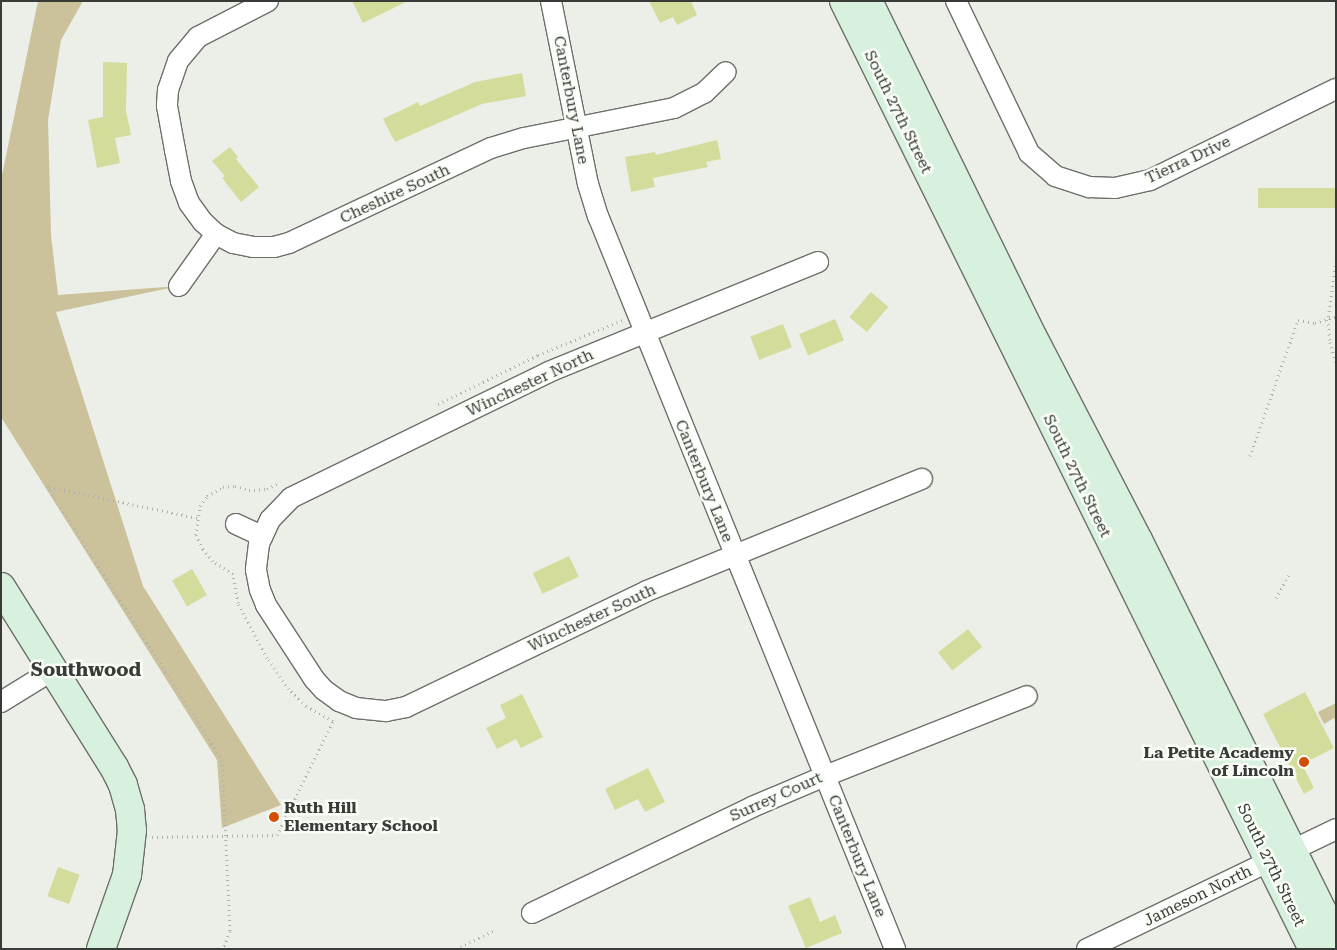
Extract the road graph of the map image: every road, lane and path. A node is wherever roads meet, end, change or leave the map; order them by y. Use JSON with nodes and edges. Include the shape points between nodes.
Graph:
{"nodes":[{"id":1,"x":268,"y":1,"type":"edge"},
{"id":2,"x":551,"y":1,"type":"edge"},
{"id":3,"x":844,"y":1,"type":"edge"},
{"id":4,"x":868,"y":1,"type":"edge"},
{"id":5,"x":956,"y":1,"type":"edge"},
{"id":6,"x":726,"y":72,"type":"dead end"},
{"id":7,"x":1336,"y":89,"type":"edge"},
{"id":8,"x":576,"y":128,"type":"junction"},
{"id":9,"x":216,"y":234,"type":"junction"},
{"id":10,"x":1336,"y":261,"type":"edge"},
{"id":11,"x":818,"y":262,"type":"dead end"},
{"id":12,"x":179,"y":286,"type":"dead end"},
{"id":13,"x":1336,"y":316,"type":"edge"},
{"id":14,"x":1328,"y":319,"type":"junction"},
{"id":15,"x":624,"y":320,"type":"dead end"},
{"id":16,"x":644,"y":333,"type":"junction"},
{"id":17,"x":1336,"y":363,"type":"edge"},
{"id":18,"x":433,"y":407,"type":"dead end"},
{"id":19,"x":1250,"y":456,"type":"dead end"},
{"id":20,"x":922,"y":479,"type":"dead end"},
{"id":21,"x":284,"y":480,"type":"dead end"},
{"id":22,"x":197,"y":518,"type":"junction"},
{"id":23,"x":236,"y":524,"type":"dead end"},
{"id":24,"x":262,"y":536,"type":"junction"},
{"id":25,"x":735,"y":555,"type":"junction"},
{"id":26,"x":1289,"y":575,"type":"dead end"},
{"id":27,"x":1,"y":587,"type":"edge"},
{"id":28,"x":1276,"y":598,"type":"dead end"},
{"id":29,"x":287,"y":637,"type":"joint"},
{"id":30,"x":53,"y":670,"type":"junction"},
{"id":31,"x":1027,"y":696,"type":"dead end"},
{"id":32,"x":1,"y":702,"type":"edge"},
{"id":33,"x":825,"y":776,"type":"junction"},
{"id":34,"x":1336,"y":829,"type":"edge"},
{"id":35,"x":226,"y":835,"type":"junction"},
{"id":36,"x":147,"y":837,"type":"dead end"},
{"id":37,"x":1281,"y":856,"type":"junction"},
{"id":38,"x":532,"y":913,"type":"dead end"},
{"id":39,"x":495,"y":930,"type":"dead end"},
{"id":40,"x":1336,"y":938,"type":"edge"},
{"id":41,"x":101,"y":949,"type":"edge"},
{"id":42,"x":224,"y":949,"type":"edge"},
{"id":43,"x":456,"y":949,"type":"edge"},
{"id":44,"x":895,"y":949,"type":"edge"},
{"id":45,"x":1087,"y":949,"type":"edge"},
{"id":46,"x":1313,"y":949,"type":"edge"}],
"edges":[{"from":1,"to":9,"type":"street","name":"Cheshire South","via":[[198,37],[178,61],[172,75],[167,106],[186,197],[203,222]]},
{"from":2,"to":8,"type":"street","name":"Canterbury Lane"},
{"from":3,"to":37,"type":"main road","name":"South 27th Street"},
{"from":4,"to":37,"type":"main road","name":"South 27th Street","via":[[1027,326],[1138,540]]},
{"from":5,"to":7,"type":"street","name":"Tierra Drive","via":[[1029,153],[1055,176],[1089,187],[1114,188],[1150,180]]},
{"from":6,"to":8,"type":"street","name":"Cheshire South","via":[[704,93],[674,108]]},
{"from":8,"to":9,"type":"street","name":"Cheshire South","via":[[491,148],[289,244],[253,247],[233,243]]},
{"from":8,"to":16,"type":"street","name":"Canterbury Lane","via":[[598,216]]},
{"from":9,"to":12,"type":"street"},
{"from":10,"to":14,"type":"path"},
{"from":11,"to":16,"type":"street","name":"Winchester North"},
{"from":13,"to":14,"type":"path"},
{"from":14,"to":17,"type":"path"},
{"from":14,"to":19,"type":"path","via":[[1315,323],[1298,320]]},
{"from":15,"to":18,"type":"path","via":[[538,355]]},
{"from":16,"to":24,"type":"street","name":"Winchester North","via":[[549,372],[303,491],[279,508]]},
{"from":16,"to":25,"type":"street","name":"Canterbury Lane"},
{"from":20,"to":25,"type":"street","name":"Winchester South"},
{"from":21,"to":22,"type":"path","via":[[267,489],[223,487],[207,496]]},
{"from":22,"to":35,"type":"path","via":[[196,535],[213,560],[233,574],[238,603],[267,658],[306,706],[334,721],[277,835]]},
{"from":22,"to":35,"type":"path","via":[[46,486],[222,760]]},
{"from":23,"to":24,"type":"street"},
{"from":24,"to":29,"type":"street","name":"Winchester North","via":[[256,570],[260,590]]},
{"from":25,"to":29,"type":"street","name":"Winchester South","via":[[647,591],[406,707],[386,712],[356,708],[339,701],[314,679]]},
{"from":25,"to":33,"type":"street","name":"Canterbury Lane"},
{"from":26,"to":28,"type":"path"},
{"from":27,"to":30,"type":"main road"},
{"from":30,"to":32,"type":"street"},
{"from":30,"to":41,"type":"main road","via":[[114,766],[130,809],[132,830],[127,875]]},
{"from":31,"to":33,"type":"street","name":"Surrey Court"},
{"from":33,"to":38,"type":"street","name":"Surrey Court","via":[[752,807]]},
{"from":33,"to":44,"type":"street","name":"Canterbury Lane"},
{"from":34,"to":37,"type":"street","name":"Jameson North"},
{"from":35,"to":36,"type":"path"},
{"from":35,"to":42,"type":"path","via":[[230,931]]},
{"from":37,"to":40,"type":"main road","name":"South 27th Street"},
{"from":37,"to":45,"type":"street","name":"Jameson North"},
{"from":37,"to":46,"type":"main road","name":"South 27th Street"},
{"from":39,"to":43,"type":"path"}]}
